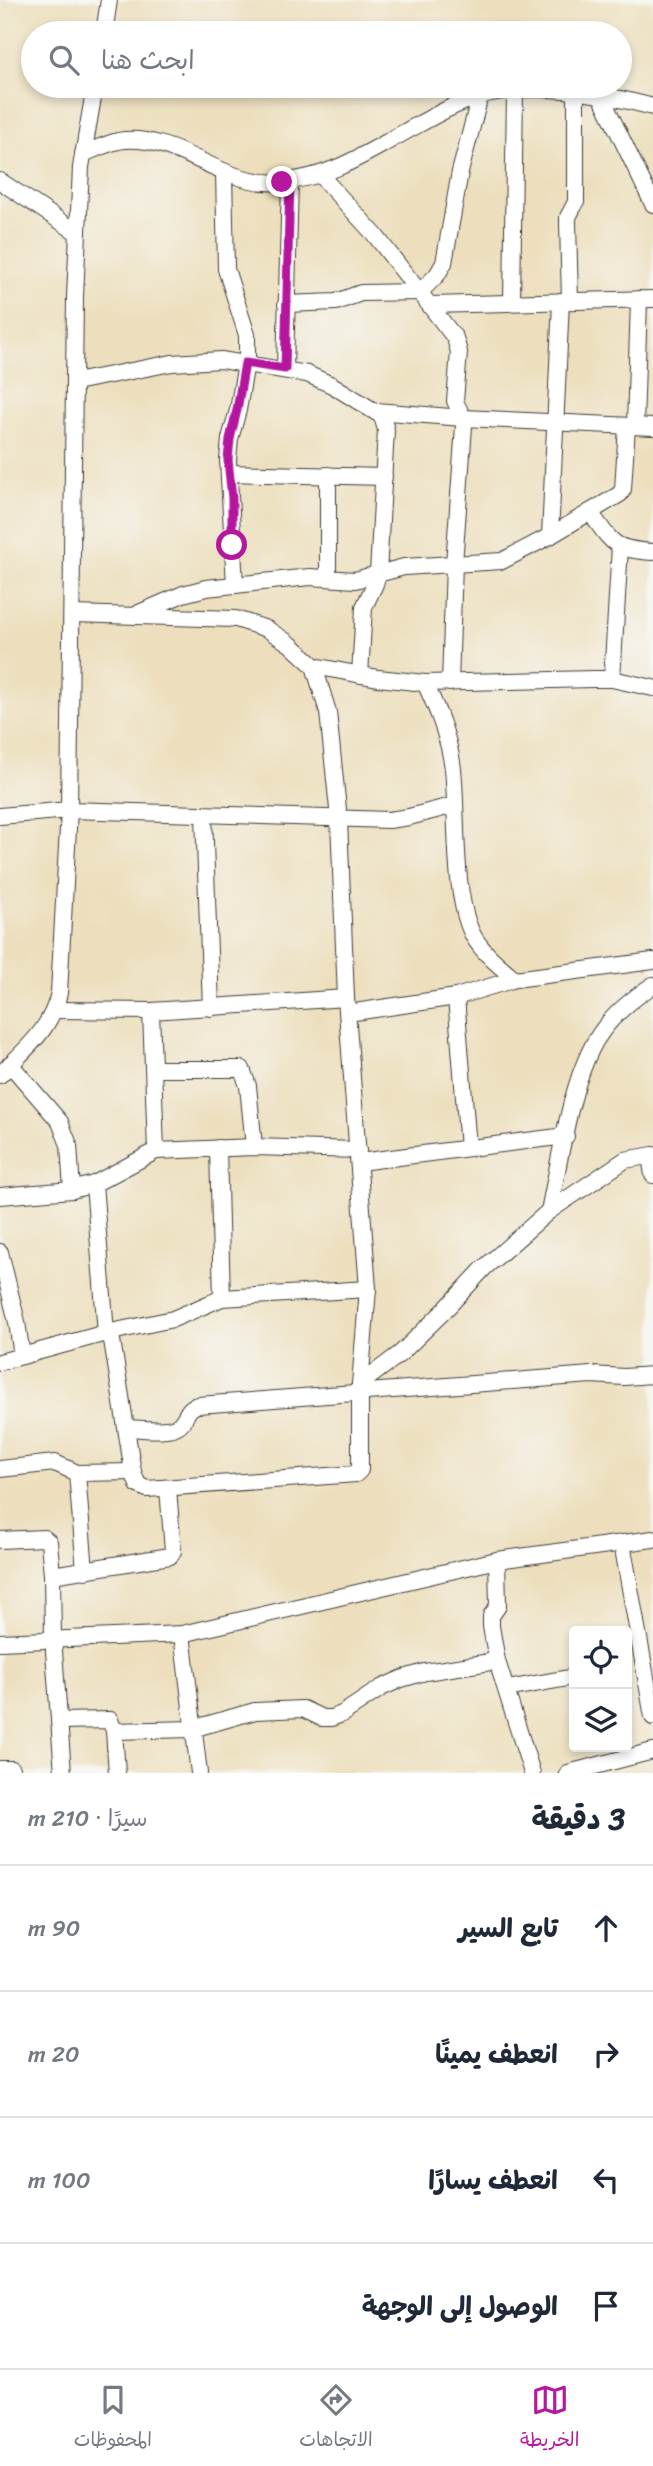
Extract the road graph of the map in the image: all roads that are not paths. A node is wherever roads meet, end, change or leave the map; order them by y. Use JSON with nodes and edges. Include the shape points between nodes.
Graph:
{"nodes":[{"id":1,"x":109,"y":0,"type":"edge"},
{"id":2,"x":106,"y":21,"type":"edge"},
{"id":3,"x":92,"y":98,"type":"edge"},
{"id":4,"x":476,"y":98,"type":"edge"},
{"id":5,"x":479,"y":98,"type":"edge"},
{"id":6,"x":515,"y":98,"type":"edge"},
{"id":7,"x":576,"y":98,"type":"edge"},
{"id":8,"x":602,"y":98,"type":"edge"},
{"id":9,"x":610,"y":98,"type":"edge"},
{"id":10,"x":653,"y":107,"type":"edge"},
{"id":11,"x":83,"y":154,"type":"junction"},
{"id":12,"x":224,"y":172,"type":"junction"},
{"id":13,"x":320,"y":174,"type":"junction"},
{"id":14,"x":0,"y":181,"type":"edge"},
{"id":15,"x":290,"y":181,"type":"junction"},
{"id":16,"x":653,"y":204,"type":"edge"},
{"id":17,"x":78,"y":233,"type":"junction"},
{"id":18,"x":425,"y":298,"type":"junction"},
{"id":19,"x":646,"y":299,"type":"edge"},
{"id":20,"x":566,"y":301,"type":"junction"},
{"id":21,"x":512,"y":303,"type":"junction"},
{"id":22,"x":286,"y":304,"type":"junction"},
{"id":23,"x":245,"y":363,"type":"junction"},
{"id":24,"x":285,"y":369,"type":"junction"},
{"id":25,"x":75,"y":382,"type":"junction"},
{"id":26,"x":376,"y":411,"type":"junction"},
{"id":27,"x":463,"y":418,"type":"junction"},
{"id":28,"x":554,"y":423,"type":"junction"},
{"id":29,"x":631,"y":426,"type":"junction"},
{"id":30,"x":653,"y":427,"type":"edge"},
{"id":31,"x":229,"y":472,"type":"junction"},
{"id":32,"x":328,"y":475,"type":"junction"},
{"id":33,"x":384,"y":477,"type":"junction"},
{"id":34,"x":590,"y":512,"type":"junction"},
{"id":35,"x":550,"y":536,"type":"junction"},
{"id":36,"x":620,"y":547,"type":"junction"},
{"id":37,"x":653,"y":552,"type":"edge"},
{"id":38,"x":454,"y":564,"type":"junction"},
{"id":39,"x":378,"y":574,"type":"junction"},
{"id":40,"x":328,"y":578,"type":"junction"},
{"id":41,"x":234,"y":585,"type":"junction"},
{"id":42,"x":73,"y":614,"type":"junction"},
{"id":43,"x":134,"y":616,"type":"junction"},
{"id":44,"x":314,"y":666,"type":"junction"},
{"id":45,"x":360,"y":675,"type":"junction"},
{"id":46,"x":612,"y":679,"type":"junction"},
{"id":47,"x":450,"y":682,"type":"junction"},
{"id":48,"x":425,"y":683,"type":"junction"},
{"id":49,"x":653,"y":688,"type":"edge"},
{"id":50,"x":455,"y":805,"type":"junction"},
{"id":51,"x":69,"y":810,"type":"junction"},
{"id":52,"x":204,"y":815,"type":"junction"},
{"id":53,"x":0,"y":816,"type":"edge"},
{"id":54,"x":339,"y":819,"type":"junction"},
{"id":55,"x":653,"y":961,"type":"edge"},
{"id":56,"x":515,"y":979,"type":"junction"},
{"id":57,"x":653,"y":985,"type":"edge"},
{"id":58,"x":456,"y":997,"type":"junction"},
{"id":59,"x":347,"y":1006,"type":"junction"},
{"id":60,"x":211,"y":1007,"type":"junction"},
{"id":61,"x":55,"y":1010,"type":"junction"},
{"id":62,"x":151,"y":1011,"type":"junction"},
{"id":63,"x":154,"y":1069,"type":"junction"},
{"id":64,"x":5,"y":1070,"type":"edge"},
{"id":65,"x":566,"y":1136,"type":"junction"},
{"id":66,"x":254,"y":1147,"type":"junction"},
{"id":67,"x":218,"y":1148,"type":"junction"},
{"id":68,"x":468,"y":1148,"type":"junction"},
{"id":69,"x":156,"y":1151,"type":"junction"},
{"id":70,"x":652,"y":1155,"type":"edge"},
{"id":71,"x":358,"y":1156,"type":"junction"},
{"id":72,"x":653,"y":1175,"type":"edge"},
{"id":73,"x":94,"y":1184,"type":"junction"},
{"id":74,"x":72,"y":1190,"type":"junction"},
{"id":75,"x":0,"y":1196,"type":"edge"},
{"id":76,"x":549,"y":1210,"type":"junction"},
{"id":77,"x":1,"y":1257,"type":"edge"},
{"id":78,"x":368,"y":1289,"type":"junction"},
{"id":79,"x":222,"y":1298,"type":"junction"},
{"id":80,"x":106,"y":1333,"type":"junction"},
{"id":81,"x":22,"y":1356,"type":"junction"},
{"id":82,"x":0,"y":1362,"type":"edge"},
{"id":83,"x":653,"y":1374,"type":"edge"},
{"id":84,"x":361,"y":1388,"type":"junction"},
{"id":85,"x":127,"y":1428,"type":"junction"},
{"id":86,"x":0,"y":1469,"type":"edge"},
{"id":87,"x":133,"y":1472,"type":"junction"},
{"id":88,"x":77,"y":1473,"type":"junction"},
{"id":89,"x":168,"y":1488,"type":"junction"},
{"id":90,"x":653,"y":1539,"type":"edge"},
{"id":91,"x":0,"y":1540,"type":"edge"},
{"id":92,"x":622,"y":1543,"type":"junction"},
{"id":93,"x":497,"y":1560,"type":"junction"},
{"id":94,"x":85,"y":1570,"type":"junction"},
{"id":95,"x":52,"y":1574,"type":"junction"},
{"id":96,"x":182,"y":1634,"type":"junction"},
{"id":97,"x":53,"y":1638,"type":"junction"},
{"id":98,"x":0,"y":1642,"type":"edge"},
{"id":99,"x":498,"y":1661,"type":"junction"},
{"id":100,"x":644,"y":1665,"type":"junction"},
{"id":101,"x":632,"y":1667,"type":"edge"},
{"id":102,"x":569,"y":1678,"type":"edge"},
{"id":103,"x":508,"y":1689,"type":"junction"},
{"id":104,"x":653,"y":1717,"type":"edge"},
{"id":105,"x":59,"y":1721,"type":"junction"},
{"id":106,"x":192,"y":1729,"type":"junction"},
{"id":107,"x":114,"y":1731,"type":"junction"},
{"id":108,"x":653,"y":1751,"type":"edge"},
{"id":109,"x":0,"y":1769,"type":"edge"},
{"id":110,"x":13,"y":1773,"type":"edge"},
{"id":111,"x":64,"y":1773,"type":"edge"},
{"id":112,"x":117,"y":1773,"type":"edge"},
{"id":113,"x":199,"y":1773,"type":"edge"},
{"id":114,"x":532,"y":1773,"type":"edge"},
{"id":115,"x":568,"y":1773,"type":"edge"}],
"edges":[{"from":1,"to":2,"type":"street"},
{"from":3,"to":11,"type":"street"},
{"from":4,"to":13,"type":"street","via":[[346,166]]},
{"from":5,"to":18,"type":"street","via":[[444,263]]},
{"from":6,"to":21,"type":"street"},
{"from":7,"to":20,"type":"street","via":[[576,202],[568,217]]},
{"from":8,"to":16,"type":"street"},
{"from":9,"to":10,"type":"street"},
{"from":11,"to":12,"type":"street","via":[[120,141],[153,142]]},
{"from":11,"to":17,"type":"street"},
{"from":12,"to":15,"type":"street","via":[[256,182]]},
{"from":12,"to":23,"type":"street","via":[[226,269],[247,335]]},
{"from":13,"to":15,"type":"street"},
{"from":13,"to":18,"type":"street"},
{"from":14,"to":17,"type":"street"},
{"from":15,"to":22,"type":"street"},
{"from":17,"to":25,"type":"street"},
{"from":18,"to":21,"type":"street"},
{"from":18,"to":22,"type":"street","via":[[361,293],[336,302]]},
{"from":18,"to":27,"type":"street","via":[[455,338],[459,352],[455,401]]},
{"from":19,"to":20,"type":"street"},
{"from":19,"to":29,"type":"street"},
{"from":20,"to":21,"type":"street"},
{"from":20,"to":28,"type":"street"},
{"from":22,"to":24,"type":"street"},
{"from":23,"to":24,"type":"street"},
{"from":23,"to":25,"type":"street","via":[[172,363]]},
{"from":23,"to":31,"type":"street","via":[[230,439]]},
{"from":24,"to":26,"type":"street","via":[[318,378]]},
{"from":25,"to":42,"type":"street"},
{"from":26,"to":27,"type":"street"},
{"from":26,"to":33,"type":"street","via":[[385,423]]},
{"from":27,"to":28,"type":"street"},
{"from":27,"to":38,"type":"street"},
{"from":28,"to":29,"type":"street"},
{"from":28,"to":35,"type":"street"},
{"from":29,"to":30,"type":"street"},
{"from":29,"to":34,"type":"street","via":[[623,489]]},
{"from":31,"to":32,"type":"street"},
{"from":31,"to":41,"type":"street"},
{"from":32,"to":33,"type":"street"},
{"from":32,"to":40,"type":"street"},
{"from":33,"to":39,"type":"street"},
{"from":34,"to":35,"type":"street"},
{"from":34,"to":36,"type":"street"},
{"from":35,"to":38,"type":"street","via":[[502,561]]},
{"from":36,"to":37,"type":"street"},
{"from":36,"to":46,"type":"street"},
{"from":38,"to":39,"type":"street","via":[[404,567]]},
{"from":38,"to":47,"type":"street"},
{"from":39,"to":40,"type":"street","via":[[355,580]]},
{"from":39,"to":45,"type":"street","via":[[362,615]]},
{"from":40,"to":41,"type":"street"},
{"from":41,"to":43,"type":"street","via":[[183,594]]},
{"from":42,"to":43,"type":"street"},
{"from":42,"to":51,"type":"street"},
{"from":43,"to":44,"type":"street","via":[[236,619],[267,629]]},
{"from":44,"to":45,"type":"street"},
{"from":44,"to":54,"type":"street","via":[[328,712]]},
{"from":45,"to":48,"type":"street"},
{"from":46,"to":47,"type":"street"},
{"from":46,"to":49,"type":"street"},
{"from":47,"to":48,"type":"street"},
{"from":48,"to":50,"type":"street","via":[[443,720]]},
{"from":50,"to":54,"type":"street","via":[[389,820]]},
{"from":50,"to":56,"type":"street","via":[[467,923],[481,947]]},
{"from":51,"to":52,"type":"street"},
{"from":51,"to":53,"type":"street"},
{"from":51,"to":61,"type":"street","via":[[60,993]]},
{"from":52,"to":54,"type":"street"},
{"from":52,"to":60,"type":"street"},
{"from":54,"to":59,"type":"street"},
{"from":55,"to":56,"type":"street"},
{"from":56,"to":58,"type":"street"},
{"from":57,"to":65,"type":"street","via":[[632,999],[596,1038],[580,1073]]},
{"from":58,"to":59,"type":"street"},
{"from":58,"to":68,"type":"street"},
{"from":59,"to":60,"type":"street"},
{"from":59,"to":71,"type":"street"},
{"from":60,"to":62,"type":"street"},
{"from":61,"to":62,"type":"street"},
{"from":61,"to":64,"type":"street","via":[[47,1026]]},
{"from":62,"to":63,"type":"street"},
{"from":63,"to":66,"type":"street","via":[[242,1069]]},
{"from":63,"to":69,"type":"street"},
{"from":64,"to":74,"type":"street","via":[[60,1122],[66,1133]]},
{"from":65,"to":68,"type":"street"},
{"from":65,"to":76,"type":"street"},
{"from":66,"to":67,"type":"street"},
{"from":66,"to":71,"type":"street"},
{"from":67,"to":69,"type":"street"},
{"from":67,"to":79,"type":"street"},
{"from":68,"to":71,"type":"street"},
{"from":69,"to":73,"type":"street"},
{"from":70,"to":72,"type":"street"},
{"from":70,"to":76,"type":"street","via":[[625,1160]]},
{"from":71,"to":78,"type":"street"},
{"from":73,"to":74,"type":"street"},
{"from":73,"to":80,"type":"street"},
{"from":74,"to":75,"type":"street"},
{"from":76,"to":84,"type":"street"},
{"from":77,"to":81,"type":"street"},
{"from":78,"to":79,"type":"street"},
{"from":78,"to":84,"type":"street"},
{"from":79,"to":80,"type":"street","via":[[173,1319]]},
{"from":80,"to":81,"type":"street"},
{"from":80,"to":85,"type":"street","via":[[112,1340]]},
{"from":81,"to":82,"type":"street"},
{"from":83,"to":84,"type":"street"},
{"from":84,"to":85,"type":"street","via":[[198,1405],[188,1409],[177,1426]]},
{"from":84,"to":89,"type":"street","via":[[362,1465],[356,1475]]},
{"from":85,"to":87,"type":"street"},
{"from":86,"to":88,"type":"street","via":[[55,1464]]},
{"from":87,"to":88,"type":"street"},
{"from":87,"to":89,"type":"street","via":[[141,1488]]},
{"from":88,"to":94,"type":"street"},
{"from":89,"to":94,"type":"street","via":[[170,1556]]},
{"from":90,"to":92,"type":"street"},
{"from":91,"to":95,"type":"street","via":[[47,1539]]},
{"from":92,"to":93,"type":"street"},
{"from":92,"to":100,"type":"street"},
{"from":93,"to":96,"type":"street"},
{"from":93,"to":99,"type":"street","via":[[498,1606],[491,1626]]},
{"from":94,"to":95,"type":"street"},
{"from":95,"to":97,"type":"street"},
{"from":96,"to":97,"type":"street"},
{"from":96,"to":106,"type":"street"},
{"from":97,"to":98,"type":"street"},
{"from":97,"to":105,"type":"street"},
{"from":99,"to":103,"type":"street"},
{"from":99,"to":106,"type":"street","via":[[401,1679],[331,1717],[303,1709],[255,1711]]},
{"from":100,"to":101,"type":"street"},
{"from":100,"to":104,"type":"street"},
{"from":102,"to":103,"type":"street"},
{"from":103,"to":114,"type":"street"},
{"from":105,"to":107,"type":"street","via":[[105,1719]]},
{"from":105,"to":111,"type":"street"},
{"from":106,"to":107,"type":"street"},
{"from":106,"to":113,"type":"street"},
{"from":107,"to":112,"type":"street"},
{"from":108,"to":115,"type":"street"},
{"from":109,"to":110,"type":"street","via":[[12,1769]]}]}
